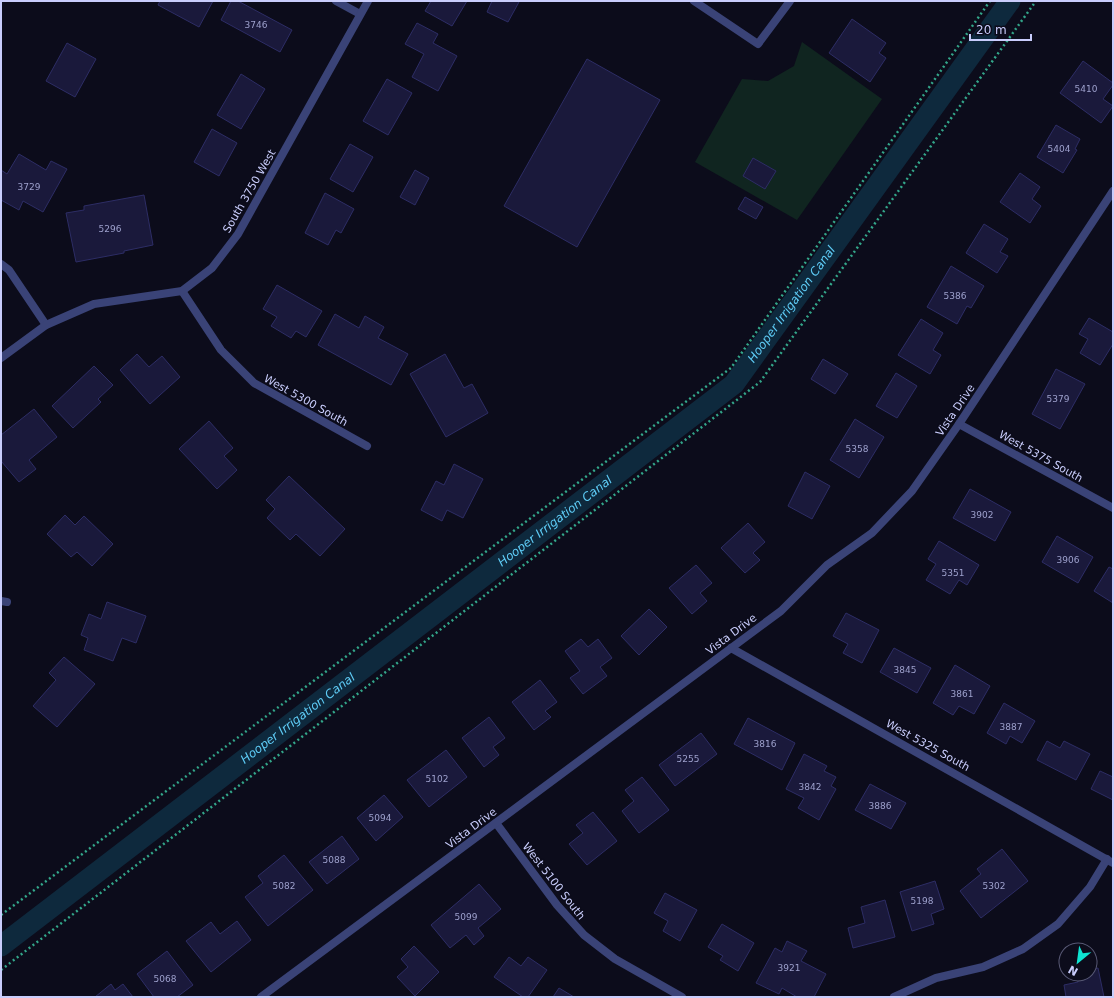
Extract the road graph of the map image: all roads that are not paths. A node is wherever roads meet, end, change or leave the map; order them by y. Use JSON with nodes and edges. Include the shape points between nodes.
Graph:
{"nodes":[{"id":1,"x":336,"y":1,"type":"edge"},
{"id":2,"x":368,"y":1,"type":"edge"},
{"id":3,"x":694,"y":1,"type":"edge"},
{"id":4,"x":790,"y":1,"type":"edge"},
{"id":5,"x":360,"y":14,"type":"junction"},
{"id":6,"x":1113,"y":191,"type":"edge"},
{"id":7,"x":1,"y":264,"type":"edge"},
{"id":8,"x":182,"y":291,"type":"junction"},
{"id":9,"x":46,"y":325,"type":"junction"},
{"id":10,"x":1,"y":358,"type":"edge"},
{"id":11,"x":959,"y":424,"type":"junction"},
{"id":12,"x":367,"y":446,"type":"dead end"},
{"id":13,"x":1113,"y":508,"type":"edge"},
{"id":14,"x":731,"y":648,"type":"junction"},
{"id":15,"x":496,"y":823,"type":"junction"},
{"id":16,"x":1110,"y":861,"type":"edge"},
{"id":17,"x":261,"y":997,"type":"edge"},
{"id":18,"x":682,"y":997,"type":"edge"},
{"id":19,"x":894,"y":997,"type":"edge"}],
"edges":[{"from":1,"to":5,"type":"street"},
{"from":2,"to":5,"type":"street","name":"South 3750 West"},
{"from":3,"to":4,"type":"street","via":[[758,44]]},
{"from":5,"to":8,"type":"street","name":"South 3750 West","via":[[238,234],[212,268]]},
{"from":6,"to":11,"type":"street","name":"Vista Drive"},
{"from":7,"to":9,"type":"street","via":[[9,270]]},
{"from":8,"to":9,"type":"street","name":"South 3750 West","via":[[94,304]]},
{"from":8,"to":12,"type":"street","name":"West 5300 South","via":[[221,350],[254,383]]},
{"from":9,"to":10,"type":"street","name":"South 3750 West"},
{"from":11,"to":13,"type":"street","name":"West 5375 South"},
{"from":11,"to":14,"type":"street","name":"Vista Drive","via":[[912,491],[872,533],[827,565],[781,611]]},
{"from":14,"to":15,"type":"street","name":"Vista Drive"},
{"from":14,"to":16,"type":"street","name":"West 5325 South"},
{"from":15,"to":17,"type":"street","name":"Vista Drive"},
{"from":15,"to":18,"type":"street","name":"West 5100 South","via":[[556,905],[584,935],[615,959]]},
{"from":16,"to":19,"type":"street","via":[[1058,924],[1023,949],[983,967],[936,978]]}]}
